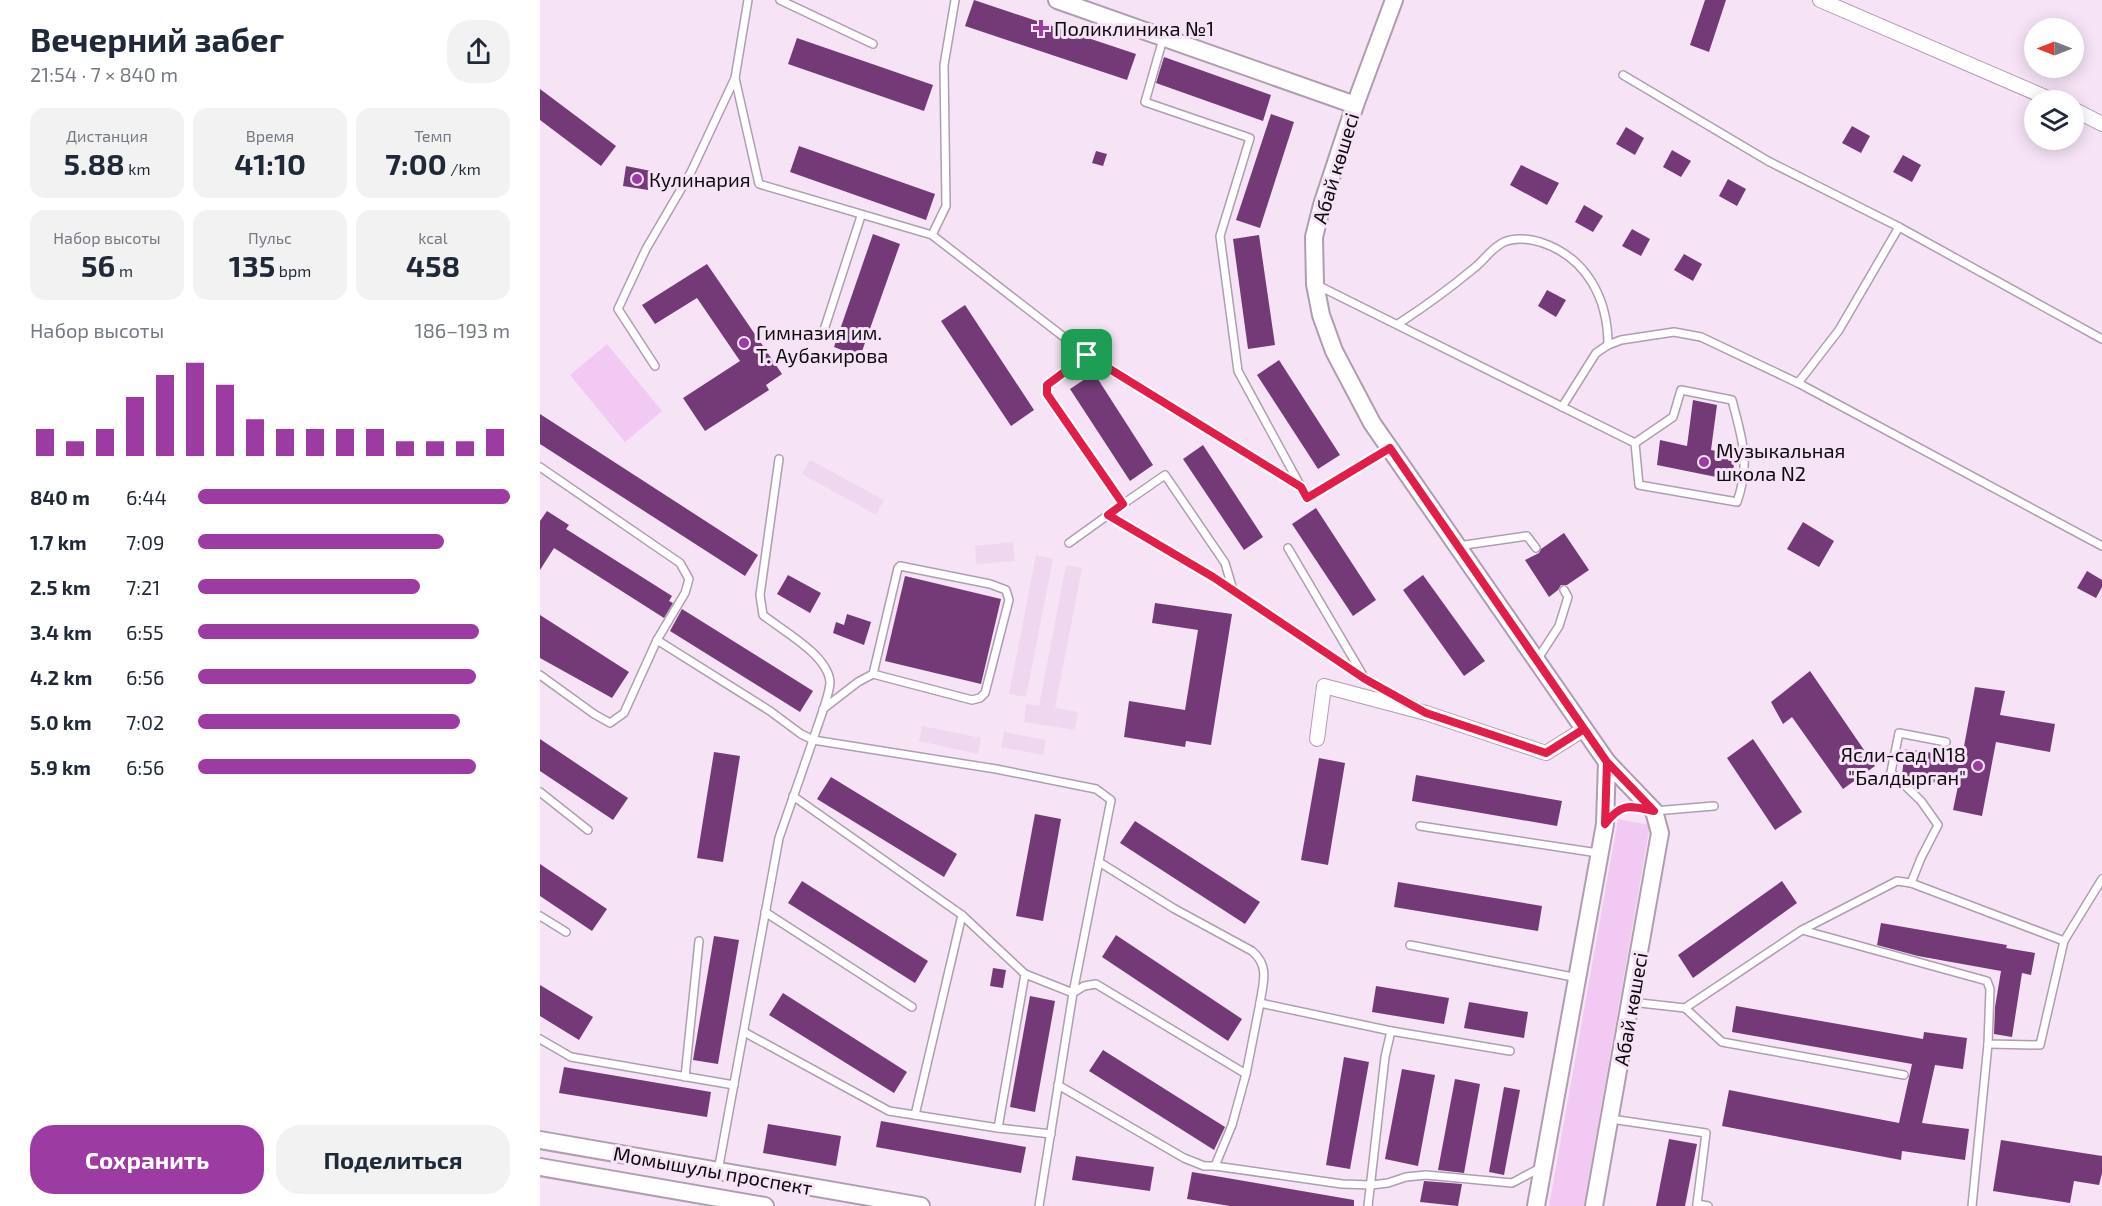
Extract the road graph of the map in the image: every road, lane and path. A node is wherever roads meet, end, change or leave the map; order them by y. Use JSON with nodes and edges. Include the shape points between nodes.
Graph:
{"nodes":[{"id":1,"x":748,"y":0,"type":"edge"},
{"id":2,"x":780,"y":0,"type":"edge"},
{"id":3,"x":955,"y":0,"type":"edge"},
{"id":4,"x":1057,"y":0,"type":"edge"},
{"id":5,"x":1394,"y":0,"type":"edge"},
{"id":6,"x":1820,"y":0,"type":"edge"},
{"id":7,"x":1164,"y":37,"type":"junction"},
{"id":8,"x":873,"y":44,"type":"dead end"},
{"id":9,"x":1623,"y":75,"type":"dead end"},
{"id":10,"x":735,"y":78,"type":"junction"},
{"id":11,"x":2029,"y":90,"type":"edge"},
{"id":12,"x":1355,"y":105,"type":"junction"},
{"id":13,"x":2084,"y":115,"type":"edge"},
{"id":14,"x":2102,"y":124,"type":"edge"},
{"id":15,"x":861,"y":216,"type":"junction"},
{"id":16,"x":1899,"y":227,"type":"junction"},
{"id":17,"x":932,"y":235,"type":"junction"},
{"id":18,"x":1315,"y":284,"type":"junction"},
{"id":19,"x":1398,"y":324,"type":"junction"},
{"id":20,"x":823,"y":333,"type":"dead end"},
{"id":21,"x":2102,"y":339,"type":"edge"},
{"id":22,"x":1608,"y":345,"type":"junction"},
{"id":23,"x":1087,"y":355,"type":"junction"},
{"id":24,"x":655,"y":366,"type":"dead end"},
{"id":25,"x":1798,"y":383,"type":"junction"},
{"id":26,"x":1562,"y":407,"type":"junction"},
{"id":27,"x":1635,"y":443,"type":"junction"},
{"id":28,"x":1390,"y":448,"type":"junction"},
{"id":29,"x":779,"y":459,"type":"dead end"},
{"id":30,"x":540,"y":467,"type":"edge"},
{"id":31,"x":1301,"y":487,"type":"junction"},
{"id":32,"x":1123,"y":504,"type":"junction"},
{"id":33,"x":1108,"y":515,"type":"junction"},
{"id":34,"x":1069,"y":543,"type":"dead end"},
{"id":35,"x":1458,"y":546,"type":"junction"},
{"id":36,"x":2102,"y":546,"type":"edge"},
{"id":37,"x":1288,"y":548,"type":"dead end"},
{"id":38,"x":1536,"y":548,"type":"dead end"},
{"id":39,"x":1233,"y":590,"type":"junction"},
{"id":40,"x":1564,"y":590,"type":"dead end"},
{"id":41,"x":657,"y":640,"type":"junction"},
{"id":42,"x":1537,"y":660,"type":"junction"},
{"id":43,"x":873,"y":674,"type":"junction"},
{"id":44,"x":540,"y":675,"type":"edge"},
{"id":45,"x":1365,"y":679,"type":"junction"},
{"id":46,"x":823,"y":709,"type":"junction"},
{"id":47,"x":1426,"y":713,"type":"junction"},
{"id":48,"x":1584,"y":729,"type":"junction"},
{"id":49,"x":1317,"y":739,"type":"dead end"},
{"id":50,"x":813,"y":740,"type":"junction"},
{"id":51,"x":1946,"y":742,"type":"dead end"},
{"id":52,"x":1607,"y":762,"type":"junction"},
{"id":53,"x":540,"y":792,"type":"edge"},
{"id":54,"x":793,"y":795,"type":"junction"},
{"id":55,"x":1714,"y":806,"type":"dead end"},
{"id":56,"x":1654,"y":811,"type":"junction"},
{"id":57,"x":1605,"y":824,"type":"junction"},
{"id":58,"x":1420,"y":826,"type":"dead end"},
{"id":59,"x":588,"y":830,"type":"dead end"},
{"id":60,"x":1598,"y":853,"type":"junction"},
{"id":61,"x":1099,"y":862,"type":"junction"},
{"id":62,"x":2102,"y":879,"type":"edge"},
{"id":63,"x":1911,"y":883,"type":"junction"},
{"id":64,"x":765,"y":912,"type":"junction"},
{"id":65,"x":962,"y":915,"type":"junction"},
{"id":66,"x":540,"y":916,"type":"edge"},
{"id":67,"x":1802,"y":930,"type":"junction"},
{"id":68,"x":566,"y":932,"type":"dead end"},
{"id":69,"x":699,"y":941,"type":"dead end"},
{"id":70,"x":2064,"y":941,"type":"junction"},
{"id":71,"x":1410,"y":945,"type":"dead end"},
{"id":72,"x":1025,"y":975,"type":"junction"},
{"id":73,"x":1578,"y":978,"type":"junction"},
{"id":74,"x":1073,"y":993,"type":"junction"},
{"id":75,"x":1631,"y":1002,"type":"junction"},
{"id":76,"x":1260,"y":1003,"type":"junction"},
{"id":77,"x":912,"y":1007,"type":"dead end"},
{"id":78,"x":1685,"y":1008,"type":"junction"},
{"id":79,"x":1391,"y":1031,"type":"junction"},
{"id":80,"x":744,"y":1032,"type":"junction"},
{"id":81,"x":540,"y":1039,"type":"edge"},
{"id":82,"x":1988,"y":1044,"type":"junction"},
{"id":83,"x":1510,"y":1051,"type":"dead end"},
{"id":84,"x":1246,"y":1074,"type":"junction"},
{"id":85,"x":1904,"y":1075,"type":"dead end"},
{"id":86,"x":685,"y":1077,"type":"junction"},
{"id":87,"x":734,"y":1085,"type":"junction"},
{"id":88,"x":1058,"y":1085,"type":"junction"},
{"id":89,"x":915,"y":1115,"type":"junction"},
{"id":90,"x":1611,"y":1119,"type":"junction"},
{"id":91,"x":998,"y":1128,"type":"junction"},
{"id":92,"x":1051,"y":1134,"type":"junction"},
{"id":93,"x":540,"y":1140,"type":"edge"},
{"id":94,"x":1215,"y":1166,"type":"junction"},
{"id":95,"x":1544,"y":1166,"type":"junction"},
{"id":96,"x":540,"y":1167,"type":"edge"},
{"id":97,"x":718,"y":1171,"type":"junction"},
{"id":98,"x":1371,"y":1185,"type":"junction"},
{"id":99,"x":713,"y":1202,"type":"edge"},
{"id":100,"x":765,"y":1206,"type":"edge"},
{"id":101,"x":921,"y":1206,"type":"edge"},
{"id":102,"x":1039,"y":1206,"type":"edge"},
{"id":103,"x":1368,"y":1206,"type":"edge"},
{"id":104,"x":1536,"y":1206,"type":"edge"},
{"id":105,"x":1594,"y":1206,"type":"edge"},
{"id":106,"x":1708,"y":1206,"type":"edge"},
{"id":107,"x":1972,"y":1206,"type":"edge"}],
"edges":[{"from":1,"to":10,"type":"lane"},
{"from":2,"to":8,"type":"lane"},
{"from":3,"to":17,"type":"lane","via":[[944,65],[946,206]]},
{"from":4,"to":7,"type":"street"},
{"from":5,"to":12,"type":"street","name":"Абай көшесі"},
{"from":6,"to":11,"type":"street"},
{"from":7,"to":12,"type":"street"},
{"from":7,"to":31,"type":"lane","via":[[1145,102],[1250,138],[1220,236],[1238,371]]},
{"from":9,"to":16,"type":"lane","via":[[1768,160]]},
{"from":10,"to":15,"type":"lane","via":[[759,184]]},
{"from":10,"to":24,"type":"lane","via":[[691,172],[646,249],[618,309]]},
{"from":12,"to":18,"type":"street","name":"Абай көшесі","via":[[1314,237]]},
{"from":13,"to":14,"type":"street"},
{"from":15,"to":17,"type":"lane"},
{"from":15,"to":20,"type":"lane"},
{"from":16,"to":21,"type":"lane"},
{"from":16,"to":25,"type":"lane","via":[[1839,330]]},
{"from":17,"to":23,"type":"lane"},
{"from":18,"to":19,"type":"lane"},
{"from":18,"to":28,"type":"street","name":"Абай көшесі","via":[[1334,351],[1372,423]]},
{"from":19,"to":22,"type":"lane","via":[[1439,297],[1492,249],[1505,241],[1531,240],[1554,247],[1585,271],[1604,307]]},
{"from":19,"to":26,"type":"lane"},
{"from":22,"to":25,"type":"lane","via":[[1686,333]]},
{"from":22,"to":26,"type":"lane","via":[[1596,353]]},
{"from":23,"to":31,"type":"lane"},
{"from":23,"to":32,"type":"lane","via":[[1047,385],[1047,394]]},
{"from":25,"to":36,"type":"lane"},
{"from":26,"to":27,"type":"lane"},
{"from":27,"to":27,"type":"lane","via":[[1673,417],[1680,390],[1732,400],[1745,450],[1743,483],[1737,501],[1639,485]]},
{"from":28,"to":31,"type":"lane","via":[[1307,498]]},
{"from":28,"to":35,"type":"street","name":"Абай көшесі"},
{"from":29,"to":46,"type":"lane","via":[[760,604],[763,615],[820,659],[827,670],[830,684]]},
{"from":30,"to":41,"type":"lane","via":[[680,563],[689,579],[685,593]]},
{"from":32,"to":33,"type":"lane"},
{"from":32,"to":39,"type":"lane","via":[[1165,475],[1226,563]]},
{"from":33,"to":34,"type":"lane"},
{"from":33,"to":39,"type":"lane"},
{"from":35,"to":38,"type":"lane","via":[[1527,536]]},
{"from":35,"to":42,"type":"street","name":"Абай көшесі"},
{"from":37,"to":45,"type":"lane"},
{"from":39,"to":45,"type":"lane"},
{"from":40,"to":42,"type":"lane","via":[[1568,597],[1559,626]]},
{"from":41,"to":44,"type":"lane","via":[[624,713],[610,723]]},
{"from":41,"to":50,"type":"lane"},
{"from":42,"to":48,"type":"street","name":"Абай көшесі"},
{"from":43,"to":43,"type":"lane","via":[[972,700],[980,698],[985,693],[1009,600],[1006,590],[900,566]]},
{"from":43,"to":46,"type":"lane"},
{"from":45,"to":47,"type":"lane"},
{"from":46,"to":50,"type":"lane"},
{"from":47,"to":48,"type":"street","via":[[1546,753]]},
{"from":47,"to":49,"type":"street","via":[[1324,686]]},
{"from":48,"to":52,"type":"street","name":"Абай көшесі"},
{"from":50,"to":54,"type":"lane"},
{"from":50,"to":61,"type":"lane","via":[[1096,789],[1111,800]]},
{"from":51,"to":63,"type":"lane","via":[[1899,733],[1891,772],[1922,801],[1938,825]]},
{"from":52,"to":56,"type":"street","name":"Абай көшесі"},
{"from":52,"to":57,"type":"street"},
{"from":53,"to":59,"type":"lane"},
{"from":54,"to":64,"type":"lane","via":[[779,838]]},
{"from":54,"to":65,"type":"lane"},
{"from":55,"to":56,"type":"lane"},
{"from":56,"to":57,"type":"lane","via":[[1630,806],[1614,812]]},
{"from":56,"to":75,"type":"street","name":"Абай көшесі","via":[[1660,833]]},
{"from":57,"to":60,"type":"street"},
{"from":58,"to":60,"type":"lane"},
{"from":60,"to":73,"type":"street"},
{"from":61,"to":74,"type":"lane"},
{"from":61,"to":76,"type":"lane","via":[[1252,951],[1261,959],[1264,973]]},
{"from":62,"to":70,"type":"lane"},
{"from":63,"to":67,"type":"lane","via":[[1897,881]]},
{"from":63,"to":70,"type":"lane"},
{"from":64,"to":77,"type":"lane"},
{"from":64,"to":80,"type":"lane"},
{"from":65,"to":72,"type":"lane"},
{"from":65,"to":89,"type":"lane"},
{"from":66,"to":68,"type":"lane"},
{"from":67,"to":78,"type":"lane"},
{"from":67,"to":82,"type":"lane","via":[[1987,981]]},
{"from":69,"to":86,"type":"lane"},
{"from":70,"to":82,"type":"lane","via":[[2040,1045]]},
{"from":71,"to":73,"type":"lane"},
{"from":72,"to":74,"type":"lane"},
{"from":72,"to":91,"type":"lane"},
{"from":73,"to":95,"type":"street"},
{"from":74,"to":84,"type":"lane","via":[[1096,984]]},
{"from":74,"to":88,"type":"lane"},
{"from":75,"to":78,"type":"lane"},
{"from":75,"to":90,"type":"street","name":"Абай көшесі"},
{"from":76,"to":79,"type":"lane"},
{"from":76,"to":84,"type":"lane"},
{"from":78,"to":85,"type":"lane","via":[[1722,1042]]},
{"from":79,"to":83,"type":"lane"},
{"from":79,"to":98,"type":"lane"},
{"from":80,"to":87,"type":"lane"},
{"from":80,"to":89,"type":"lane","via":[[889,1112]]},
{"from":81,"to":86,"type":"lane","via":[[571,1057]]},
{"from":82,"to":107,"type":"lane"},
{"from":84,"to":94,"type":"lane","via":[[1232,1125]]},
{"from":86,"to":87,"type":"lane"},
{"from":87,"to":97,"type":"lane"},
{"from":88,"to":92,"type":"lane"},
{"from":88,"to":94,"type":"lane","via":[[1184,1158]]},
{"from":89,"to":91,"type":"lane"},
{"from":90,"to":105,"type":"street","name":"Абай көшесі"},
{"from":90,"to":106,"type":"lane","via":[[1706,1133],[1696,1204]]},
{"from":91,"to":92,"type":"lane"},
{"from":92,"to":102,"type":"lane"},
{"from":93,"to":97,"type":"street","name":"Момышулы проспект"},
{"from":94,"to":98,"type":"lane"},
{"from":95,"to":98,"type":"lane","via":[[1512,1184],[1426,1175]]},
{"from":95,"to":104,"type":"street"},
{"from":96,"to":99,"type":"street","name":"Момышулы проспект"},
{"from":97,"to":99,"type":"street"},
{"from":97,"to":101,"type":"street","name":"Момышулы проспект"},
{"from":98,"to":103,"type":"lane"},
{"from":99,"to":100,"type":"street","name":"Момышулы проспект"}]}
